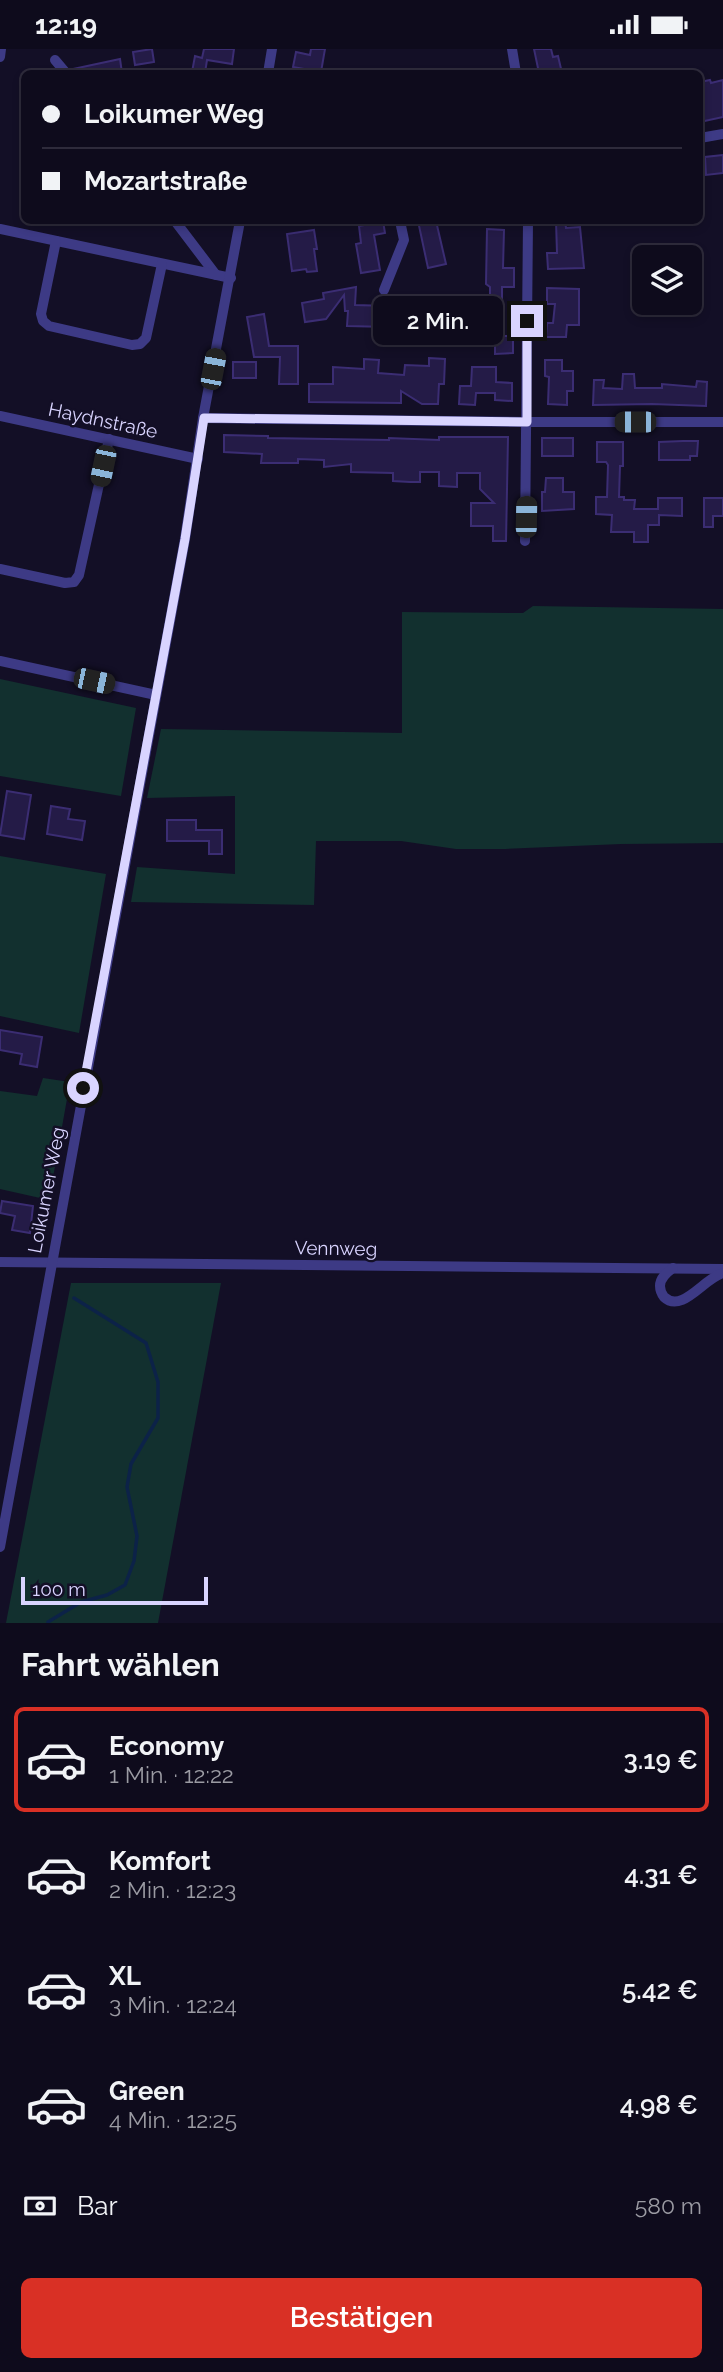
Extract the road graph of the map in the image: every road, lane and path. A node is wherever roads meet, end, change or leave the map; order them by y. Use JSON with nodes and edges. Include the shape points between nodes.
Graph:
{"nodes":[{"id":1,"x":1,"y":49,"type":"edge"},
{"id":2,"x":272,"y":49,"type":"edge"},
{"id":3,"x":512,"y":49,"type":"edge"},
{"id":4,"x":0,"y":57,"type":"edge"},
{"id":5,"x":55,"y":60,"type":"dead end"},
{"id":6,"x":63,"y":70,"type":"edge"},
{"id":7,"x":268,"y":70,"type":"edge"},
{"id":8,"x":516,"y":70,"type":"edge"},
{"id":9,"x":723,"y":134,"type":"edge"},
{"id":10,"x":703,"y":137,"type":"edge"},
{"id":11,"x":177,"y":224,"type":"edge"},
{"id":12,"x":240,"y":224,"type":"edge"},
{"id":13,"x":401,"y":224,"type":"edge"},
{"id":14,"x":528,"y":224,"type":"edge"},
{"id":15,"x":0,"y":229,"type":"edge"},
{"id":16,"x":56,"y":241,"type":"junction"},
{"id":17,"x":162,"y":264,"type":"junction"},
{"id":18,"x":216,"y":275,"type":"junction"},
{"id":19,"x":231,"y":278,"type":"junction"},
{"id":20,"x":384,"y":290,"type":"dead end"},
{"id":21,"x":0,"y":416,"type":"edge"},
{"id":22,"x":204,"y":418,"type":"junction"},
{"id":23,"x":527,"y":422,"type":"junction"},
{"id":24,"x":723,"y":422,"type":"edge"},
{"id":25,"x":109,"y":439,"type":"junction"},
{"id":26,"x":198,"y":459,"type":"junction"},
{"id":27,"x":525,"y":541,"type":"dead end"},
{"id":28,"x":0,"y":569,"type":"edge"},
{"id":29,"x":0,"y":661,"type":"edge"},
{"id":30,"x":156,"y":695,"type":"junction"},
{"id":31,"x":0,"y":1262,"type":"edge"},
{"id":32,"x":51,"y":1262,"type":"junction"},
{"id":33,"x":673,"y":1268,"type":"junction"},
{"id":34,"x":723,"y":1271,"type":"edge"},
{"id":35,"x":0,"y":1547,"type":"edge"}],
"edges":[{"from":1,"to":4,"type":"street"},
{"from":2,"to":7,"type":"street"},
{"from":3,"to":8,"type":"street"},
{"from":5,"to":6,"type":"street"},
{"from":9,"to":10,"type":"street"},
{"from":11,"to":18,"type":"street"},
{"from":12,"to":19,"type":"street","name":"Loikumer Weg"},
{"from":13,"to":20,"type":"street","via":[[404,240]]},
{"from":14,"to":23,"type":"street"},
{"from":15,"to":16,"type":"street"},
{"from":16,"to":17,"type":"street"},
{"from":16,"to":17,"type":"street","via":[[43,321],[132,345],[146,338]]},
{"from":17,"to":18,"type":"street"},
{"from":18,"to":19,"type":"street"},
{"from":19,"to":22,"type":"street","name":"Loikumer Weg"},
{"from":21,"to":25,"type":"street","name":"Haydnstraße"},
{"from":22,"to":23,"type":"street"},
{"from":22,"to":26,"type":"street","name":"Loikumer Weg"},
{"from":23,"to":24,"type":"street"},
{"from":23,"to":27,"type":"street"},
{"from":25,"to":26,"type":"street","name":"Haydnstraße"},
{"from":25,"to":28,"type":"street","via":[[74,582]]},
{"from":26,"to":30,"type":"street","name":"Loikumer Weg"},
{"from":29,"to":30,"type":"street"},
{"from":30,"to":32,"type":"street","name":"Loikumer Weg"},
{"from":31,"to":32,"type":"street","name":"Vennweg"},
{"from":32,"to":33,"type":"street","name":"Vennweg"},
{"from":32,"to":35,"type":"street","name":"Loikumer Weg"},
{"from":33,"to":34,"type":"street","name":"Vennweg"},
{"from":33,"to":34,"type":"street","name":"Vennweg","via":[[659,1284],[670,1301],[690,1297]]}]}
